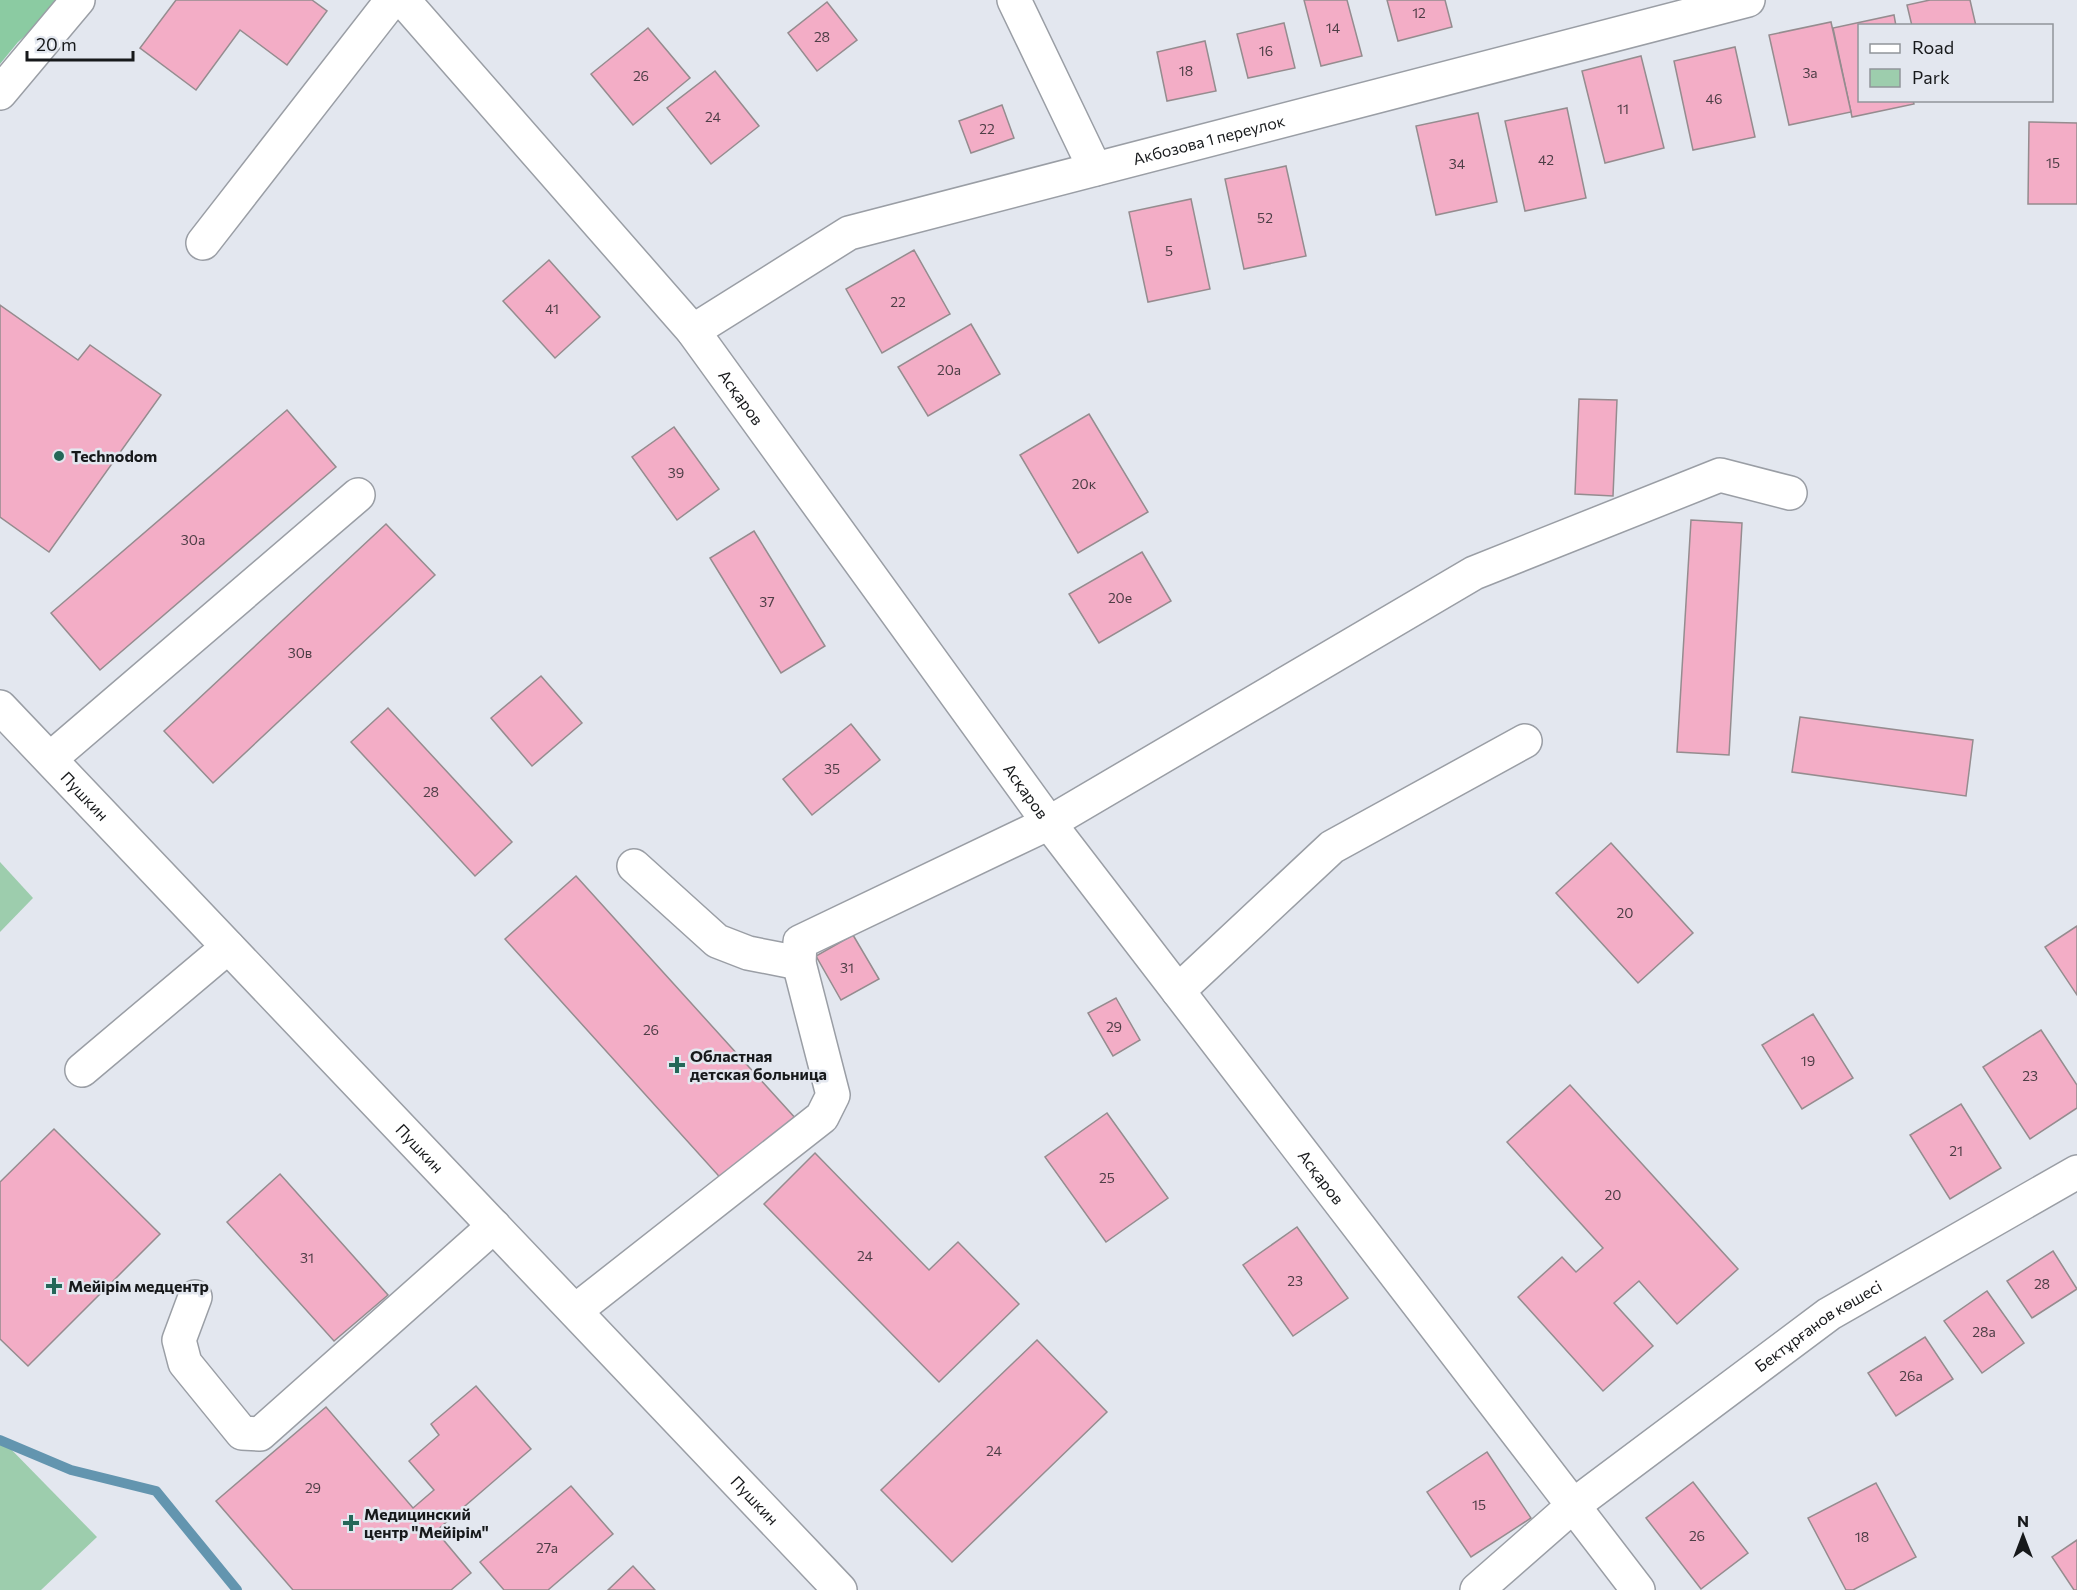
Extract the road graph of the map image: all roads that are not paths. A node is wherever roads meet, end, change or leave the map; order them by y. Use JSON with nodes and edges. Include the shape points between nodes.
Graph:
{"nodes":[{"id":1,"x":78,"y":0,"type":"edge"},
{"id":2,"x":393,"y":0,"type":"edge"},
{"id":3,"x":403,"y":0,"type":"edge"},
{"id":4,"x":1014,"y":0,"type":"edge"},
{"id":5,"x":1748,"y":0,"type":"edge"},
{"id":6,"x":0,"y":93,"type":"edge"},
{"id":7,"x":1095,"y":169,"type":"junction"},
{"id":8,"x":203,"y":243,"type":"dead end"},
{"id":9,"x":693,"y":331,"type":"junction"},
{"id":10,"x":1790,"y":494,"type":"dead end"},
{"id":11,"x":358,"y":495,"type":"dead end"},
{"id":12,"x":0,"y":707,"type":"edge"},
{"id":13,"x":1525,"y":741,"type":"dead end"},
{"id":14,"x":50,"y":759,"type":"junction"},
{"id":15,"x":1049,"y":823,"type":"junction"},
{"id":16,"x":634,"y":866,"type":"dead end"},
{"id":17,"x":228,"y":946,"type":"junction"},
{"id":18,"x":799,"y":963,"type":"junction"},
{"id":19,"x":1178,"y":991,"type":"junction"},
{"id":20,"x":82,"y":1070,"type":"dead end"},
{"id":21,"x":2077,"y":1172,"type":"edge"},
{"id":22,"x":494,"y":1226,"type":"junction"},
{"id":23,"x":195,"y":1297,"type":"dead end"},
{"id":24,"x":574,"y":1311,"type":"junction"},
{"id":25,"x":1574,"y":1504,"type":"junction"},
{"id":26,"x":840,"y":1590,"type":"edge"},
{"id":27,"x":1477,"y":1590,"type":"edge"},
{"id":28,"x":1638,"y":1590,"type":"edge"}],
"edges":[{"from":1,"to":6,"type":"street"},
{"from":2,"to":8,"type":"street"},
{"from":3,"to":9,"type":"street","name":"Асқаров"},
{"from":4,"to":7,"type":"street"},
{"from":5,"to":7,"type":"street","name":"Акбозова 1 переулок"},
{"from":7,"to":9,"type":"street","name":"Акбозова 1 переулок","via":[[849,233]]},
{"from":9,"to":15,"type":"street","name":"Асқаров"},
{"from":10,"to":15,"type":"street","via":[[1720,475],[1474,573]]},
{"from":11,"to":14,"type":"street"},
{"from":12,"to":14,"type":"street","name":"Пушкин"},
{"from":13,"to":19,"type":"street","via":[[1332,847]]},
{"from":14,"to":17,"type":"street","name":"Пушкин"},
{"from":15,"to":18,"type":"street","via":[[800,942]]},
{"from":15,"to":19,"type":"street","name":"Асқаров"},
{"from":16,"to":18,"type":"street","via":[[717,941],[748,953]]},
{"from":17,"to":20,"type":"street"},
{"from":17,"to":22,"type":"street","name":"Пушкин"},
{"from":18,"to":24,"type":"street","via":[[834,1095],[822,1117]]},
{"from":19,"to":25,"type":"street","name":"Асқаров"},
{"from":21,"to":25,"type":"street","name":"Бектұрғанов көшесі","via":[[1829,1314]]},
{"from":22,"to":23,"type":"street","via":[[260,1434],[242,1433],[185,1363],[179,1340]]},
{"from":22,"to":24,"type":"street","name":"Пушкин"},
{"from":24,"to":26,"type":"street","name":"Пушкин"},
{"from":25,"to":27,"type":"street","name":"Бектұрғанов көшесі"},
{"from":25,"to":28,"type":"street","name":"Асқаров"}]}
